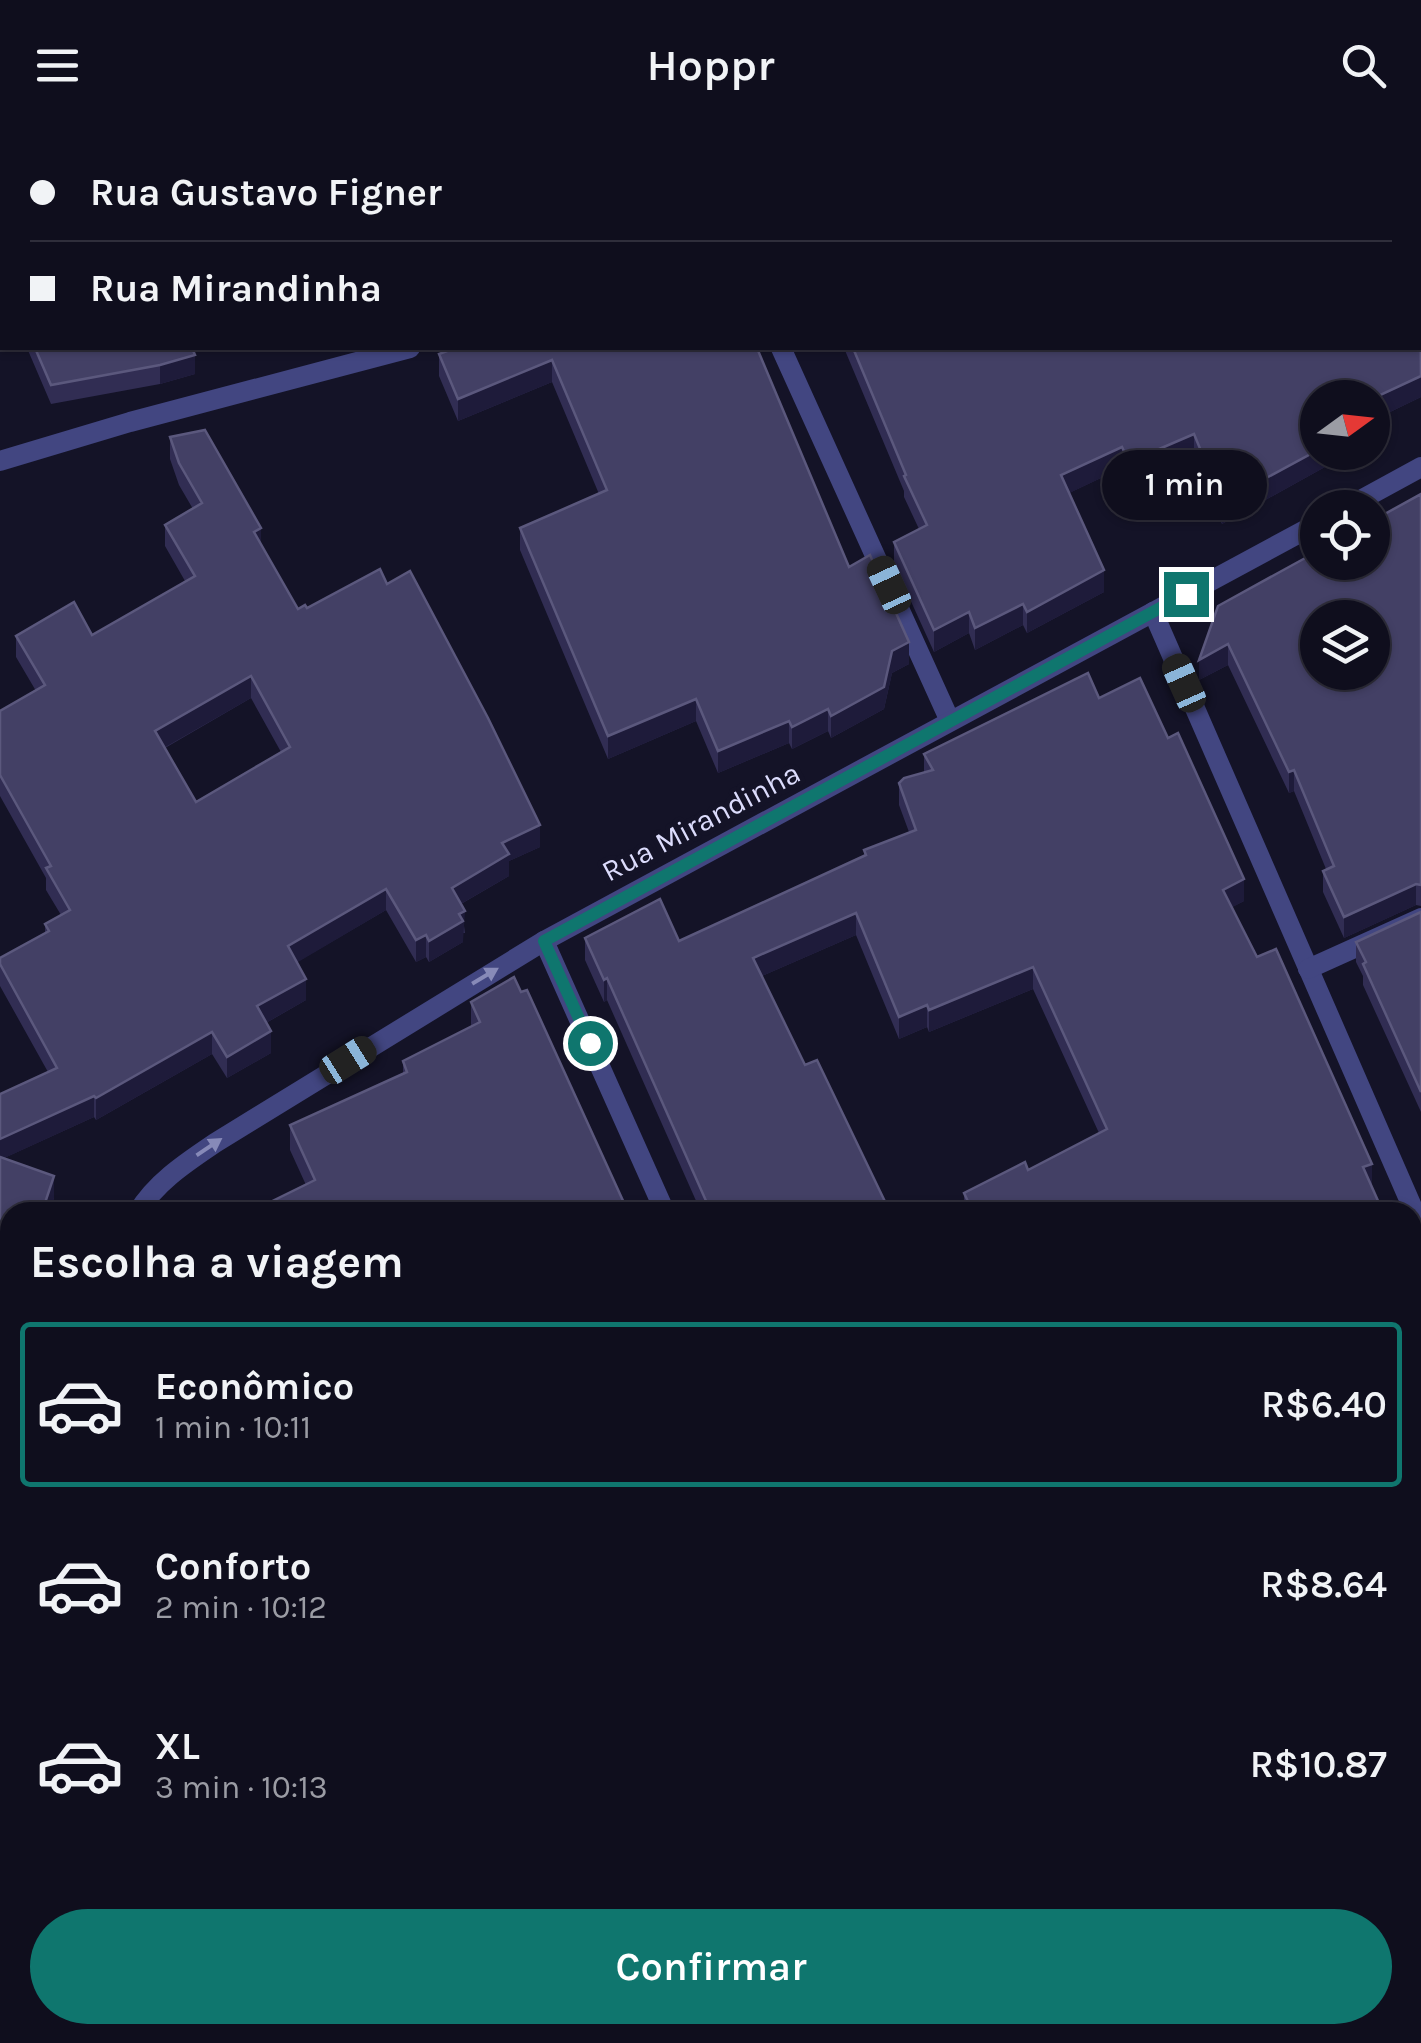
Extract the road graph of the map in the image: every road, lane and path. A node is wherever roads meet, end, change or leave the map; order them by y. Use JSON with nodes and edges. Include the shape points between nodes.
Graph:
{"nodes":[{"id":1,"x":402,"y":350,"type":"edge"},
{"id":2,"x":782,"y":350,"type":"edge"},
{"id":3,"x":0,"y":461,"type":"edge"},
{"id":4,"x":1421,"y":467,"type":"edge"},
{"id":5,"x":1379,"y":490,"type":"edge"},
{"id":6,"x":1300,"y":533,"type":"edge"},
{"id":7,"x":1153,"y":612,"type":"junction"},
{"id":8,"x":950,"y":721,"type":"junction"},
{"id":9,"x":1421,"y":918,"type":"edge"},
{"id":10,"x":544,"y":941,"type":"junction"},
{"id":11,"x":1308,"y":969,"type":"junction"},
{"id":12,"x":144,"y":1202,"type":"edge"},
{"id":13,"x":661,"y":1202,"type":"edge"},
{"id":14,"x":1410,"y":1202,"type":"edge"}],
"edges":[{"from":1,"to":3,"type":"street"},
{"from":2,"to":8,"type":"street"},
{"from":4,"to":5,"type":"street"},
{"from":6,"to":7,"type":"street","name":"Rua Mirandinha"},
{"from":7,"to":8,"type":"street","name":"Rua Mirandinha"},
{"from":7,"to":11,"type":"street"},
{"from":8,"to":10,"type":"street","name":"Rua Mirandinha"},
{"from":9,"to":11,"type":"street"},
{"from":12,"to":10,"type":"street","name":"Rua Mirandinha","one_way":true,"via":[[215,1142]]},
{"from":10,"to":13,"type":"street"},
{"from":11,"to":14,"type":"street"}]}
